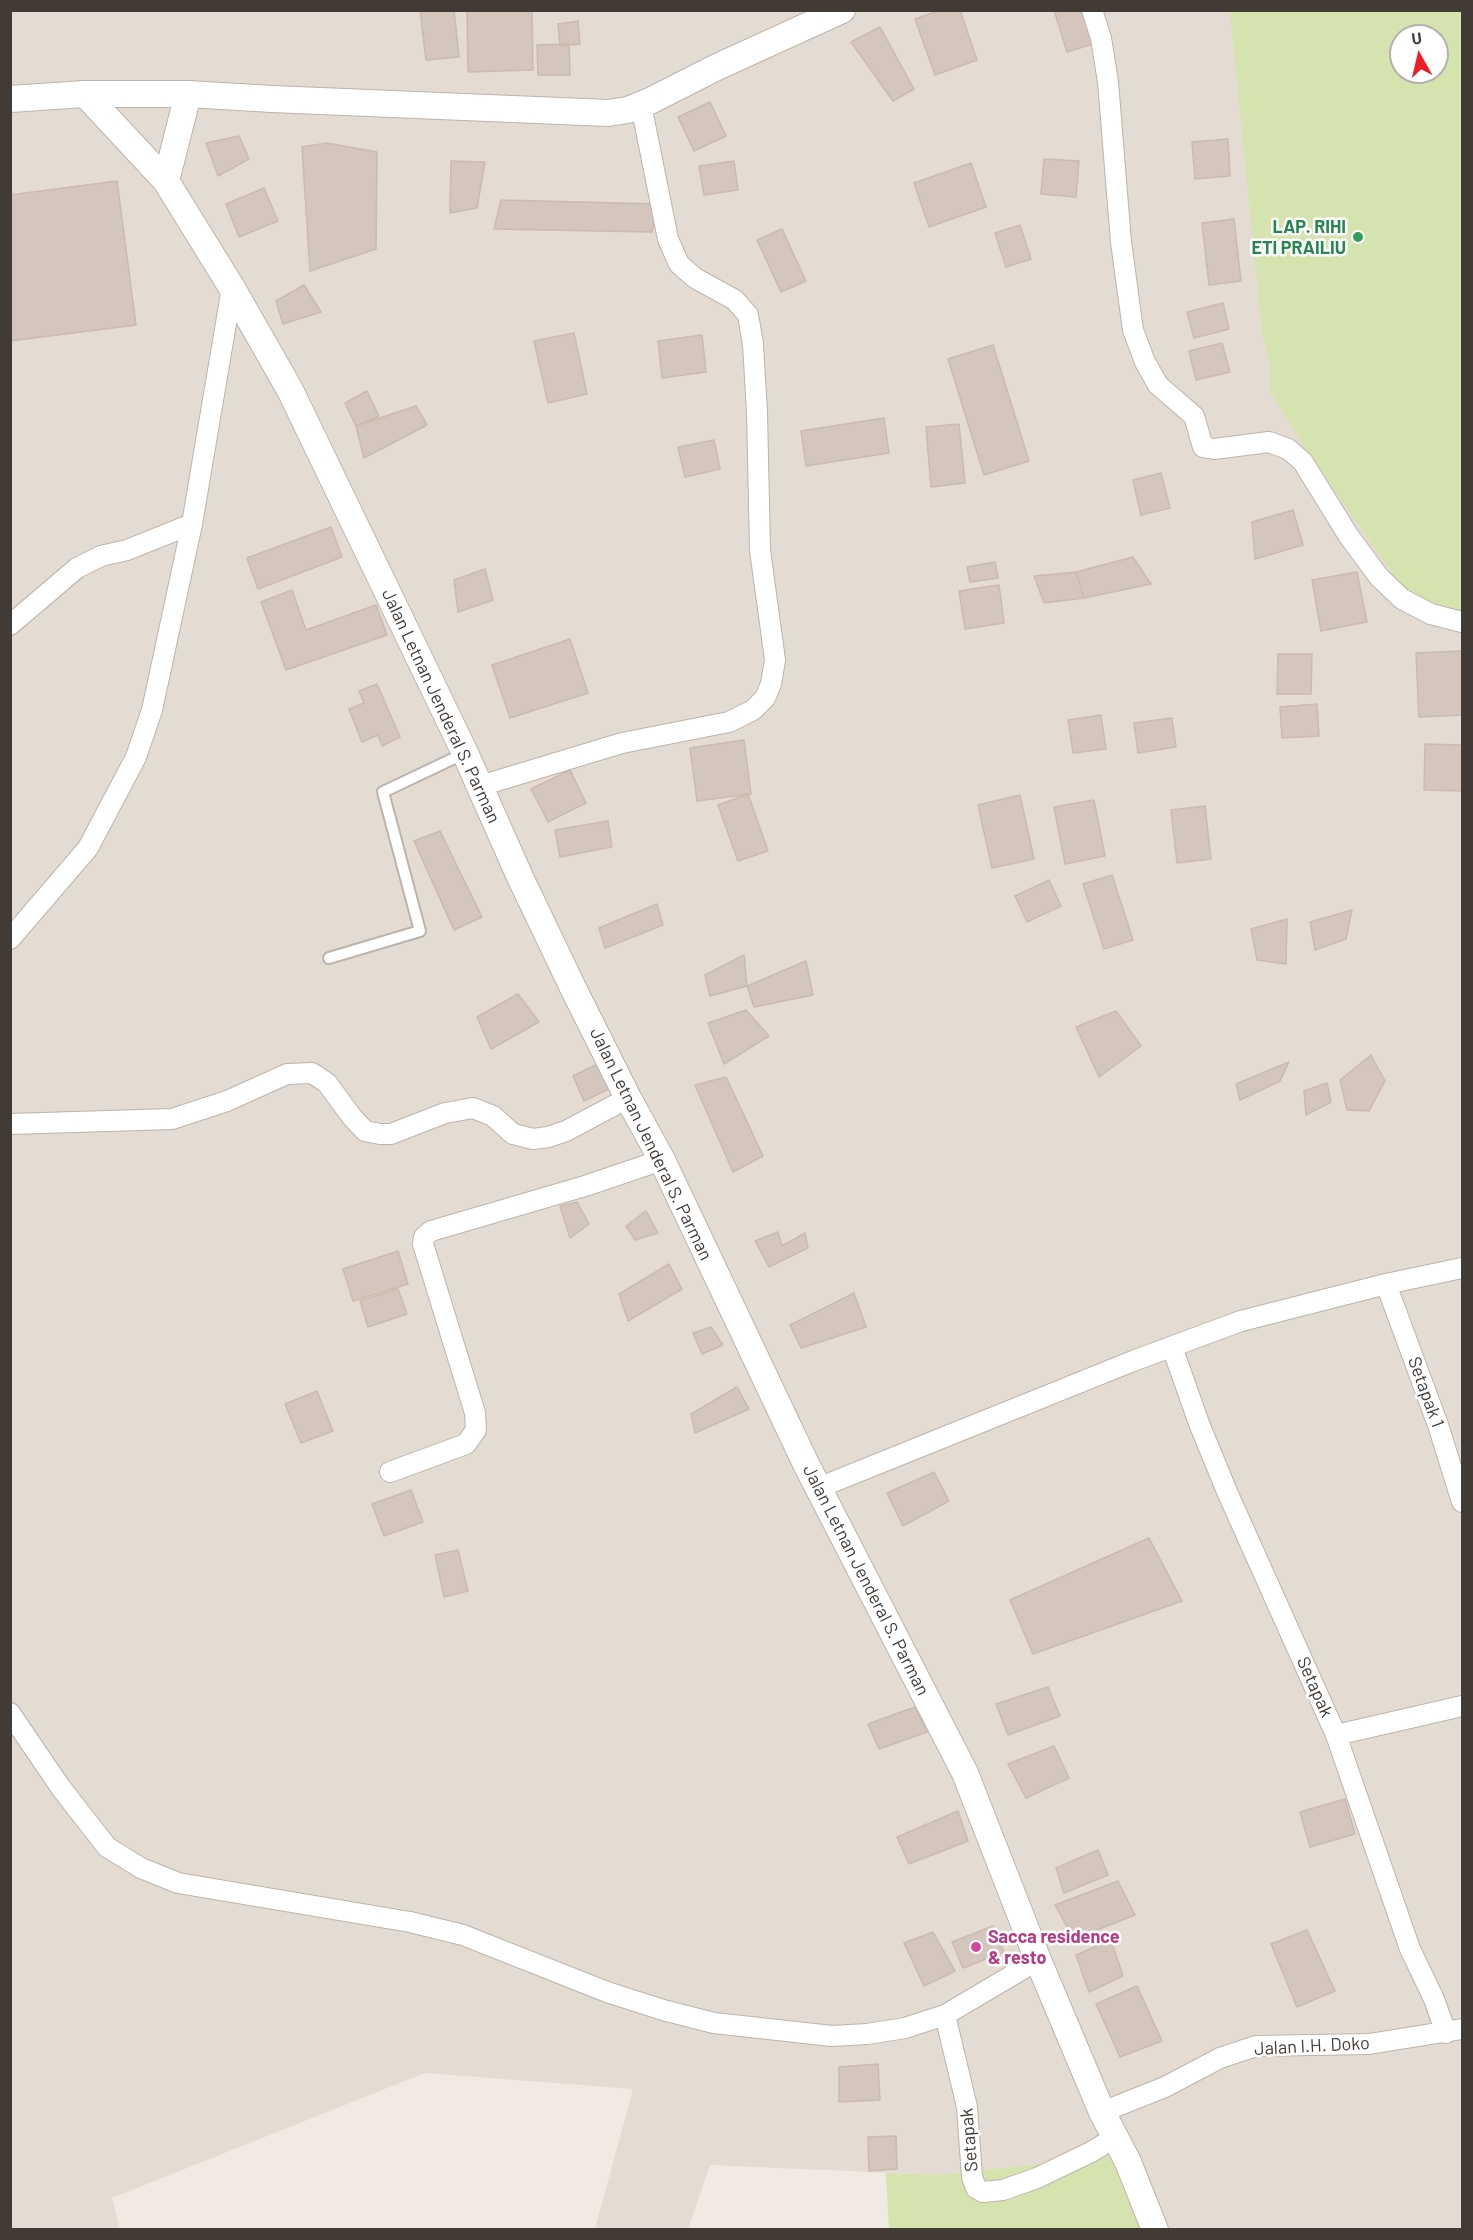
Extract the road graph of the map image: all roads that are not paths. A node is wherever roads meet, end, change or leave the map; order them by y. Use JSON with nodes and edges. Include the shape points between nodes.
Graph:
{"nodes":[{"id":1,"x":842,"y":10,"type":"edge"},
{"id":2,"x":1092,"y":10,"type":"edge"},
{"id":3,"x":85,"y":94,"type":"junction"},
{"id":4,"x":188,"y":94,"type":"junction"},
{"id":5,"x":10,"y":99,"type":"edge"},
{"id":6,"x":641,"y":105,"type":"junction"},
{"id":7,"x":166,"y":181,"type":"junction"},
{"id":8,"x":232,"y":288,"type":"junction"},
{"id":9,"x":192,"y":524,"type":"junction"},
{"id":10,"x":1462,"y":622,"type":"edge"},
{"id":11,"x":10,"y":625,"type":"edge"},
{"id":12,"x":465,"y":753,"type":"junction"},
{"id":13,"x":480,"y":786,"type":"junction"},
{"id":14,"x":10,"y":939,"type":"edge"},
{"id":15,"x":329,"y":958,"type":"dead end"},
{"id":16,"x":628,"y":1098,"type":"junction"},
{"id":17,"x":10,"y":1124,"type":"edge"},
{"id":18,"x":662,"y":1160,"type":"junction"},
{"id":19,"x":1462,"y":1268,"type":"edge"},
{"id":20,"x":1386,"y":1284,"type":"junction"},
{"id":21,"x":1172,"y":1347,"type":"junction"},
{"id":22,"x":390,"y":1472,"type":"dead end"},
{"id":23,"x":818,"y":1488,"type":"junction"},
{"id":24,"x":1462,"y":1502,"type":"edge"},
{"id":25,"x":1462,"y":1706,"type":"edge"},
{"id":26,"x":10,"y":1713,"type":"edge"},
{"id":27,"x":1336,"y":1735,"type":"junction"},
{"id":28,"x":1038,"y":1960,"type":"junction"},
{"id":29,"x":945,"y":2014,"type":"junction"},
{"id":30,"x":1454,"y":2031,"type":"edge"},
{"id":31,"x":1102,"y":2112,"type":"junction"},
{"id":32,"x":1114,"y":2138,"type":"junction"},
{"id":33,"x":1155,"y":2229,"type":"edge"}],
"edges":[{"from":1,"to":6,"type":"street"},
{"from":2,"to":10,"type":"street","via":[[1108,82],[1121,242],[1133,330],[1158,385],[1194,416],[1203,447],[1269,442],[1288,448],[1303,462],[1379,577],[1402,599],[1431,614]]},
{"from":3,"to":4,"type":"street"},
{"from":3,"to":5,"type":"street"},
{"from":3,"to":7,"type":"street","name":"Jalan Letnan Jenderal S. Parman"},
{"from":4,"to":6,"type":"street","via":[[608,113]]},
{"from":4,"to":7,"type":"street"},
{"from":6,"to":13,"type":"street","via":[[668,239],[679,264],[695,278],[735,300],[748,315],[758,412],[760,550],[776,660],[771,684],[753,711],[729,722],[622,743]]},
{"from":7,"to":8,"type":"street","name":"Jalan Letnan Jenderal S. Parman"},
{"from":8,"to":9,"type":"street"},
{"from":8,"to":12,"type":"street","name":"Jalan Letnan Jenderal S. Parman","via":[[290,390]]},
{"from":9,"to":11,"type":"street","via":[[77,568]]},
{"from":9,"to":14,"type":"street","via":[[152,710],[136,758],[88,848]]},
{"from":12,"to":13,"type":"street","name":"Jalan Letnan Jenderal S. Parman"},
{"from":12,"to":15,"type":"lane","via":[[383,792],[420,931]]},
{"from":13,"to":16,"type":"street","name":"Jalan Letnan Jenderal S. Parman"},
{"from":16,"to":17,"type":"street","via":[[548,1137],[533,1139],[513,1134],[493,1116],[473,1108],[380,1134],[365,1131],[327,1083],[312,1073],[287,1074],[227,1101],[172,1119]]},
{"from":16,"to":18,"type":"street","name":"Jalan Letnan Jenderal S. Parman"},
{"from":18,"to":22,"type":"street","via":[[430,1231],[424,1237],[475,1413],[476,1430],[466,1444]]},
{"from":18,"to":23,"type":"street","name":"Jalan Letnan Jenderal S. Parman"},
{"from":19,"to":20,"type":"street"},
{"from":20,"to":21,"type":"street","via":[[1241,1322]]},
{"from":20,"to":24,"type":"street","name":"Setapak 1"},
{"from":21,"to":23,"type":"street"},
{"from":21,"to":27,"type":"street","name":"Setapak","via":[[1228,1494]]},
{"from":23,"to":28,"type":"street","name":"Jalan Letnan Jenderal S. Parman","via":[[965,1773]]},
{"from":25,"to":27,"type":"street"},
{"from":26,"to":29,"type":"street","via":[[107,1847],[141,1868],[178,1883],[410,1922],[463,1935],[607,1992],[714,2023],[832,2036],[905,2028]]},
{"from":27,"to":30,"type":"street","name":"Setapak","via":[[1410,1949]]},
{"from":28,"to":29,"type":"street"},
{"from":28,"to":31,"type":"street","name":"Jalan Letnan Jenderal S. Parman"},
{"from":29,"to":32,"type":"street","name":"Setapak","via":[[968,2107],[976,2188],[983,2192],[1003,2190],[1037,2178]]},
{"from":30,"to":31,"type":"street","name":"Jalan I.H. Doko","via":[[1369,2044],[1256,2046],[1220,2058],[1166,2087]]},
{"from":31,"to":32,"type":"street","name":"Jalan Letnan Jenderal S. Parman"},
{"from":32,"to":33,"type":"street","name":"Jalan Letnan Jenderal S. Parman"}]}
